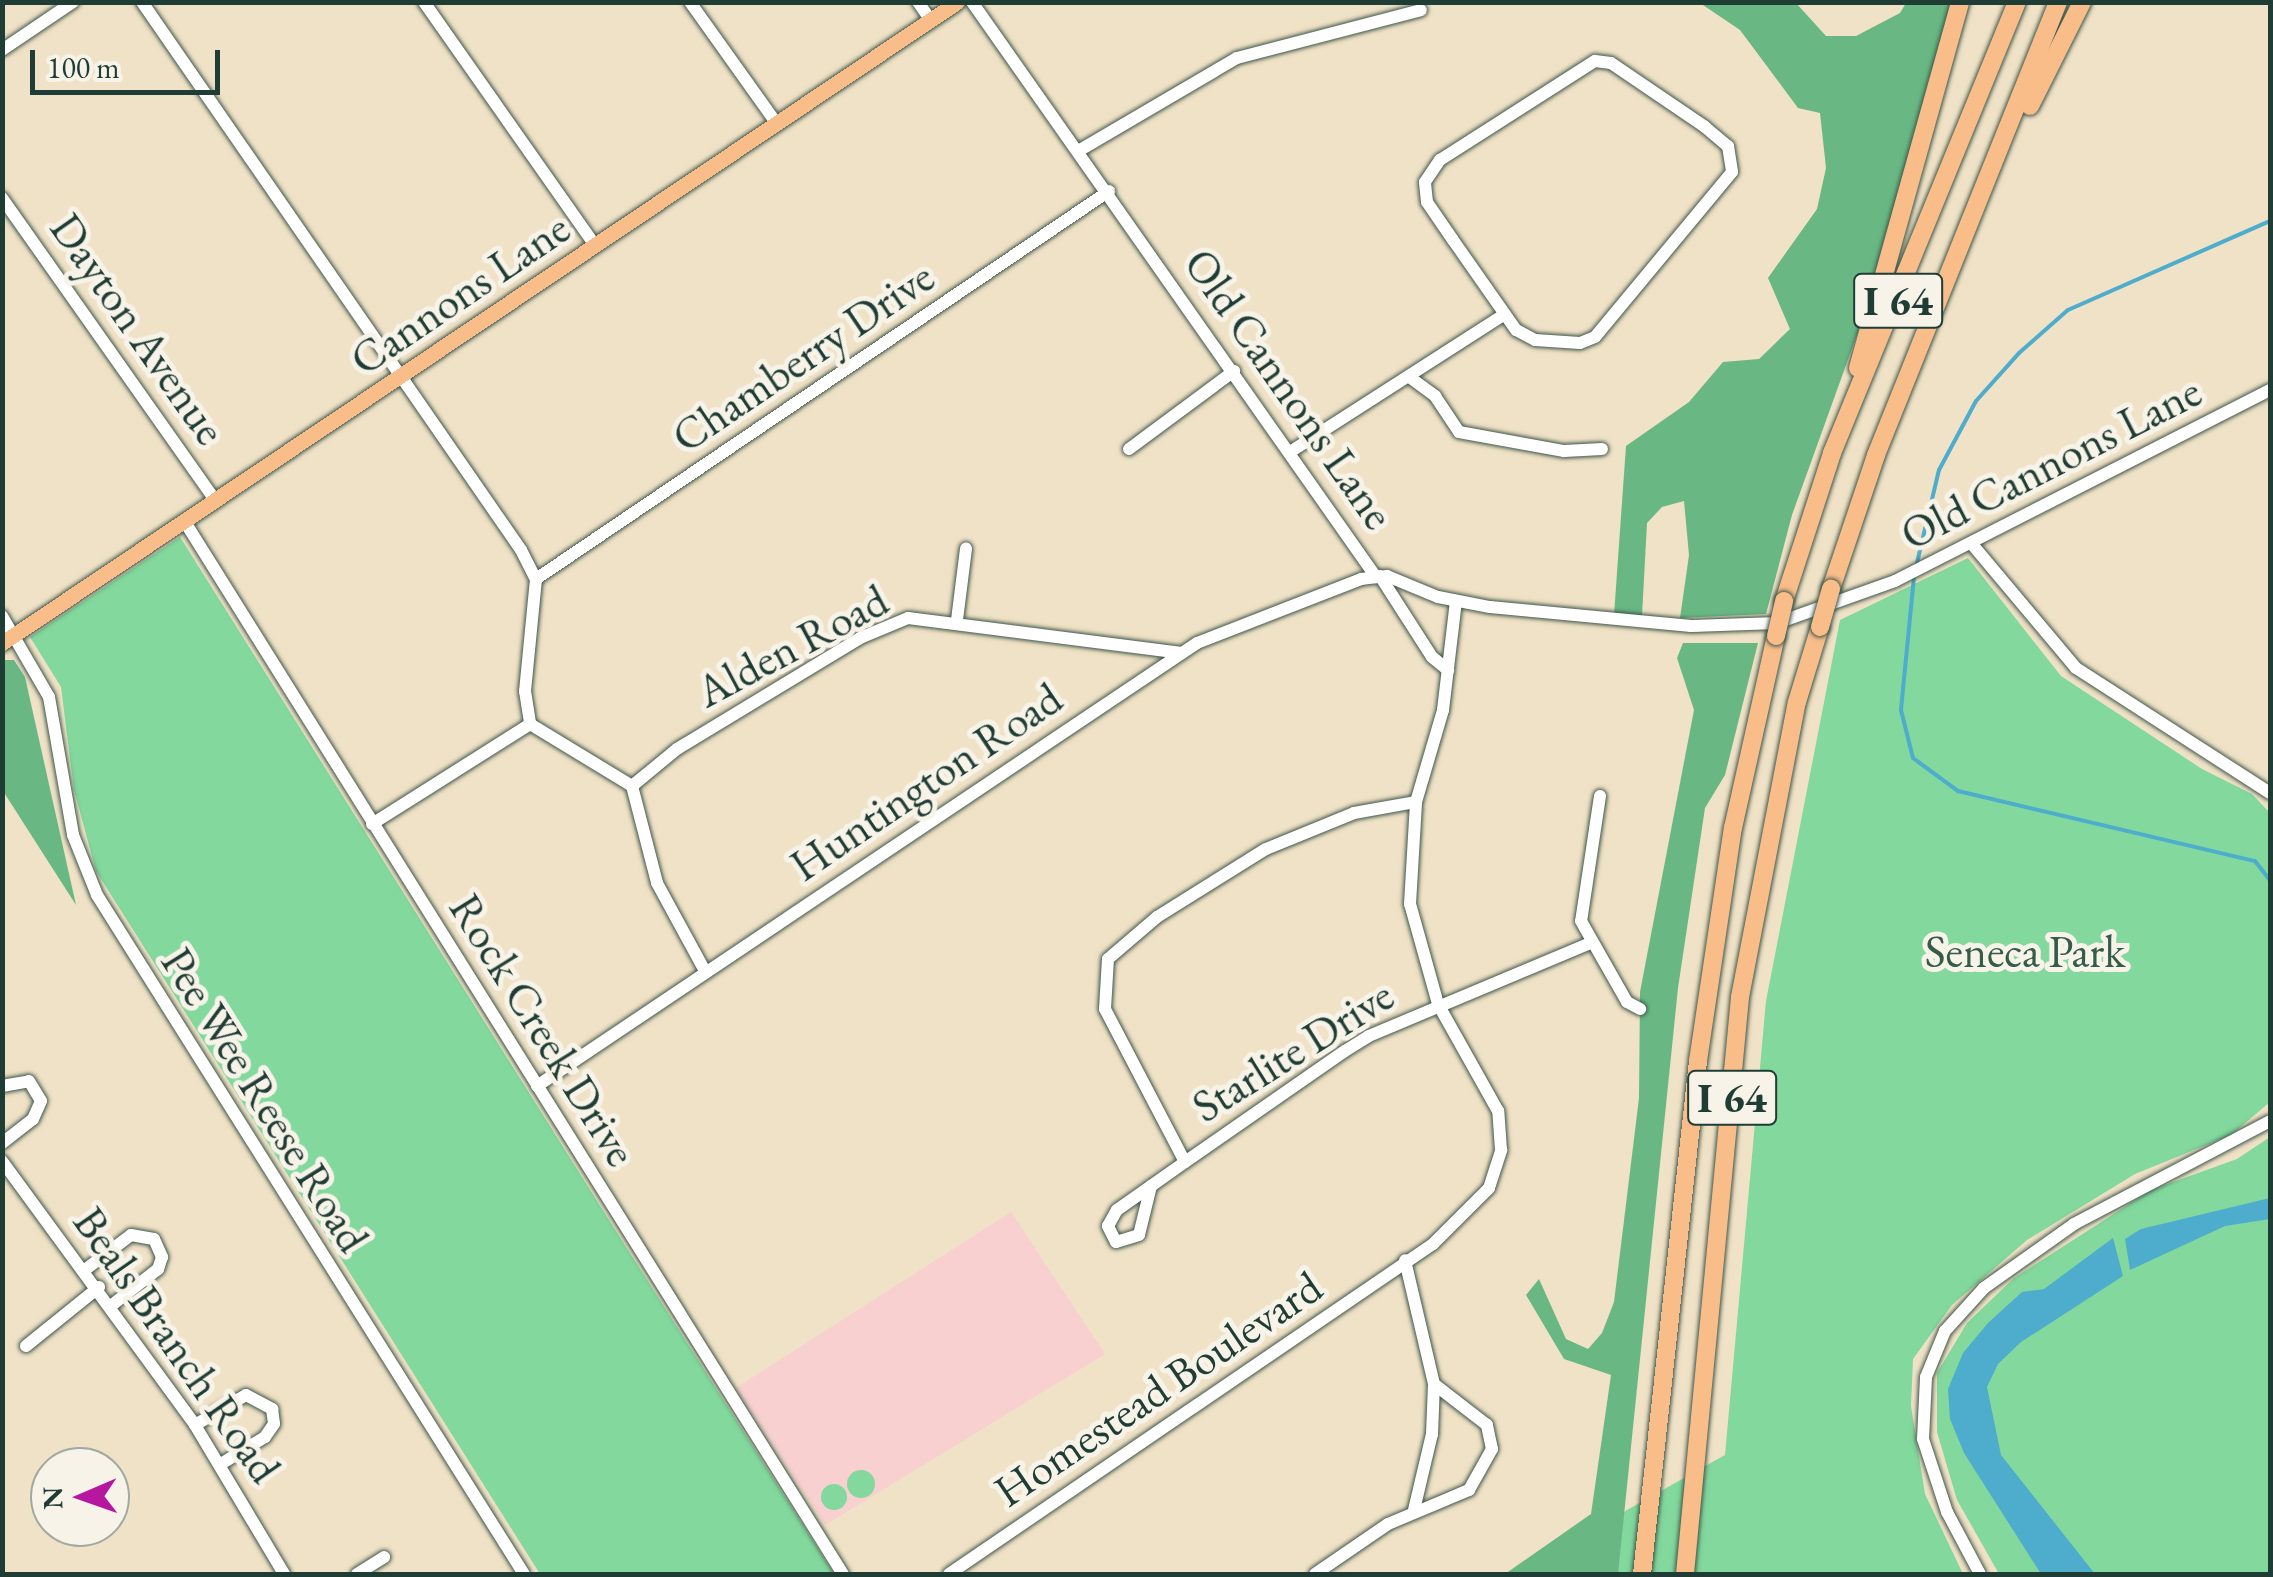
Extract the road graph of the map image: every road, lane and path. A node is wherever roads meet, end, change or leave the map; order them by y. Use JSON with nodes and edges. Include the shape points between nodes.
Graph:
{"nodes":[{"id":1,"x":72,"y":2,"type":"edge"},
{"id":2,"x":142,"y":2,"type":"edge"},
{"id":3,"x":424,"y":2,"type":"edge"},
{"id":4,"x":690,"y":2,"type":"edge"},
{"id":5,"x":918,"y":2,"type":"edge"},
{"id":6,"x":957,"y":2,"type":"edge"},
{"id":7,"x":972,"y":2,"type":"edge"},
{"id":8,"x":1960,"y":2,"type":"edge"},
{"id":9,"x":2017,"y":2,"type":"edge"},
{"id":10,"x":2058,"y":2,"type":"edge"},
{"id":11,"x":2082,"y":2,"type":"edge"},
{"id":12,"x":1421,"y":10,"type":"dead end"},
{"id":13,"x":930,"y":19,"type":"junction"},
{"id":14,"x":2,"y":50,"type":"edge"},
{"id":15,"x":777,"y":124,"type":"junction"},
{"id":16,"x":1080,"y":150,"type":"junction"},
{"id":17,"x":1109,"y":191,"type":"junction"},
{"id":18,"x":2,"y":198,"type":"edge"},
{"id":19,"x":1981,"y":205,"type":"junction"},
{"id":20,"x":596,"y":247,"type":"junction"},
{"id":21,"x":1505,"y":314,"type":"junction"},
{"id":22,"x":1234,"y":371,"type":"junction"},
{"id":23,"x":406,"y":376,"type":"junction"},
{"id":24,"x":1412,"y":380,"type":"junction"},
{"id":25,"x":2270,"y":390,"type":"edge"},
{"id":26,"x":1129,"y":449,"type":"dead end"},
{"id":27,"x":1602,"y":449,"type":"dead end"},
{"id":28,"x":1290,"y":452,"type":"junction"},
{"id":29,"x":1832,"y":453,"type":"junction"},
{"id":30,"x":216,"y":501,"type":"junction"},
{"id":31,"x":185,"y":522,"type":"junction"},
{"id":32,"x":1972,"y":543,"type":"junction"},
{"id":33,"x":966,"y":549,"type":"dead end"},
{"id":34,"x":1378,"y":577,"type":"junction"},
{"id":35,"x":536,"y":579,"type":"junction"},
{"id":36,"x":1456,"y":601,"type":"junction"},
{"id":37,"x":2,"y":616,"type":"edge"},
{"id":38,"x":957,"y":620,"type":"junction"},
{"id":39,"x":9,"y":638,"type":"edge"},
{"id":40,"x":1180,"y":653,"type":"junction"},
{"id":41,"x":1448,"y":670,"type":"junction"},
{"id":42,"x":530,"y":724,"type":"junction"},
{"id":43,"x":632,"y":786,"type":"junction"},
{"id":44,"x":2270,"y":793,"type":"edge"},
{"id":45,"x":1600,"y":796,"type":"dead end"},
{"id":46,"x":1416,"y":802,"type":"junction"},
{"id":47,"x":372,"y":824,"type":"junction"},
{"id":48,"x":1590,"y":943,"type":"junction"},
{"id":49,"x":706,"y":973,"type":"junction"},
{"id":50,"x":1438,"y":1004,"type":"junction"},
{"id":51,"x":1640,"y":1009,"type":"dead end"},
{"id":52,"x":2,"y":1086,"type":"edge"},
{"id":53,"x":537,"y":1086,"type":"junction"},
{"id":54,"x":2270,"y":1121,"type":"edge"},
{"id":55,"x":2,"y":1143,"type":"edge"},
{"id":56,"x":2,"y":1161,"type":"edge"},
{"id":57,"x":1185,"y":1162,"type":"junction"},
{"id":58,"x":1151,"y":1186,"type":"dead end"},
{"id":59,"x":1405,"y":1260,"type":"junction"},
{"id":60,"x":86,"y":1269,"type":"junction"},
{"id":61,"x":99,"y":1286,"type":"junction"},
{"id":62,"x":112,"y":1304,"type":"junction"},
{"id":63,"x":26,"y":1346,"type":"dead end"},
{"id":64,"x":1434,"y":1384,"type":"junction"},
{"id":65,"x":196,"y":1425,"type":"junction"},
{"id":66,"x":221,"y":1464,"type":"junction"},
{"id":67,"x":1414,"y":1510,"type":"junction"},
{"id":68,"x":384,"y":1557,"type":"dead end"},
{"id":69,"x":284,"y":1574,"type":"edge"},
{"id":70,"x":357,"y":1574,"type":"edge"},
{"id":71,"x":524,"y":1574,"type":"edge"},
{"id":72,"x":843,"y":1574,"type":"edge"},
{"id":73,"x":949,"y":1574,"type":"edge"},
{"id":74,"x":1315,"y":1574,"type":"edge"},
{"id":75,"x":1642,"y":1574,"type":"edge"},
{"id":76,"x":1685,"y":1574,"type":"edge"},
{"id":77,"x":1980,"y":1574,"type":"edge"}],
"edges":[{"from":1,"to":14,"type":"street"},
{"from":2,"to":23,"type":"street"},
{"from":3,"to":20,"type":"street"},
{"from":4,"to":15,"type":"street"},
{"from":5,"to":13,"type":"street"},
{"from":6,"to":13,"type":"main road","name":"Cannons Lane"},
{"from":7,"to":16,"type":"street","name":"Old Cannons Lane"},
{"from":8,"to":29,"type":"highway"},
{"from":9,"to":29,"type":"highway","number":"I 64"},
{"from":10,"to":19,"type":"highway","number":"I 64"},
{"from":11,"to":19,"type":"highway"},
{"from":12,"to":16,"type":"street","via":[[1237,58]]},
{"from":13,"to":15,"type":"main road","name":"Cannons Lane"},
{"from":15,"to":20,"type":"main road","name":"Cannons Lane"},
{"from":16,"to":17,"type":"street","name":"Old Cannons Lane"},
{"from":17,"to":22,"type":"street","name":"Old Cannons Lane"},
{"from":17,"to":35,"type":"street","name":"Chamberry Drive"},
{"from":18,"to":30,"type":"street","name":"Dayton Avenue"},
{"from":19,"to":76,"type":"highway","number":"I 64","bridge":true,"via":[[1876,456],[1797,702],[1740,997]]},
{"from":20,"to":23,"type":"main road","name":"Cannons Lane"},
{"from":21,"to":21,"type":"street","via":[[1427,202],[1425,182],[1440,160],[1581,67],[1602,60],[1728,146],[1734,162],[1729,178],[1595,337],[1580,343],[1535,340]]},
{"from":21,"to":24,"type":"street"},
{"from":22,"to":26,"type":"street"},
{"from":22,"to":28,"type":"street","name":"Old Cannons Lane"},
{"from":23,"to":30,"type":"main road","name":"Cannons Lane"},
{"from":23,"to":35,"type":"street"},
{"from":24,"to":27,"type":"street","via":[[1435,396],[1459,432],[1564,450]]},
{"from":24,"to":28,"type":"street"},
{"from":25,"to":32,"type":"street","name":"Old Cannons Lane"},
{"from":28,"to":34,"type":"street","name":"Old Cannons Lane"},
{"from":29,"to":75,"type":"highway","number":"I 64","bridge":true,"via":[[1784,601],[1733,828],[1701,1041]]},
{"from":30,"to":31,"type":"main road","name":"Cannons Lane"},
{"from":31,"to":39,"type":"main road","name":"Cannons Lane"},
{"from":31,"to":47,"type":"street","name":"Rock Creek Drive"},
{"from":32,"to":36,"type":"street","name":"Old Cannons Lane","via":[[1821,612],[1766,624],[1690,626]]},
{"from":32,"to":44,"type":"street","via":[[2013,601],[2076,668],[2134,712]]},
{"from":33,"to":38,"type":"street"},
{"from":34,"to":36,"type":"street","name":"Old Cannons Lane"},
{"from":34,"to":40,"type":"street","name":"Huntington Road"},
{"from":34,"to":41,"type":"street"},
{"from":35,"to":42,"type":"street","via":[[526,691]]},
{"from":36,"to":41,"type":"street","name":"Homestead Boulevard"},
{"from":37,"to":39,"type":"street","name":"Pee Wee Reese Road"},
{"from":38,"to":40,"type":"street","name":"Alden Road"},
{"from":38,"to":43,"type":"street","name":"Alden Road","via":[[908,618],[860,638],[667,756]]},
{"from":39,"to":71,"type":"street","name":"Pee Wee Reese Road","via":[[48,697],[73,836],[97,895]]},
{"from":40,"to":49,"type":"street","name":"Huntington Road"},
{"from":41,"to":46,"type":"street","name":"Homestead Boulevard","via":[[1444,710]]},
{"from":42,"to":43,"type":"street"},
{"from":42,"to":47,"type":"street"},
{"from":43,"to":49,"type":"street","via":[[658,882]]},
{"from":45,"to":48,"type":"street","via":[[1582,896],[1581,921]]},
{"from":46,"to":50,"type":"street","name":"Homestead Boulevard","via":[[1410,904]]},
{"from":46,"to":57,"type":"street","via":[[1354,813],[1266,849],[1157,917],[1108,960],[1105,1009]]},
{"from":47,"to":53,"type":"street","name":"Rock Creek Drive"},
{"from":48,"to":50,"type":"street","name":"Starlite Drive"},
{"from":48,"to":51,"type":"street","via":[[1627,1002]]},
{"from":49,"to":53,"type":"street","name":"Huntington Road"},
{"from":50,"to":57,"type":"street","name":"Starlite Drive","via":[[1368,1036]]},
{"from":50,"to":59,"type":"street","name":"Homestead Boulevard","via":[[1493,1099],[1501,1150],[1489,1188],[1473,1209]]},
{"from":52,"to":55,"type":"street","via":[[29,1081],[41,1101],[33,1119]]},
{"from":53,"to":72,"type":"street","name":"Rock Creek Drive"},
{"from":54,"to":77,"type":"street","via":[[2074,1224],[1984,1288],[1946,1331],[1926,1377],[1923,1439],[1947,1512]]},
{"from":56,"to":60,"type":"street","name":"Beals Branch Road"},
{"from":57,"to":58,"type":"street","name":"Starlite Drive"},
{"from":59,"to":64,"type":"street"},
{"from":59,"to":73,"type":"street","name":"Homestead Boulevard"},
{"from":60,"to":61,"type":"street","name":"Beals Branch Road"},
{"from":60,"to":62,"type":"street","via":[[131,1235],[154,1239],[162,1258],[158,1269]]},
{"from":61,"to":62,"type":"street","name":"Beals Branch Road"},
{"from":61,"to":63,"type":"street"},
{"from":62,"to":65,"type":"street","name":"Beals Branch Road"},
{"from":64,"to":67,"type":"street","via":[[1432,1434]]},
{"from":64,"to":67,"type":"street","via":[[1487,1425],[1492,1449],[1469,1490]]},
{"from":65,"to":66,"type":"street","name":"Beals Branch Road"},
{"from":65,"to":66,"type":"street","via":[[246,1395],[272,1409],[274,1424],[265,1438]]},
{"from":66,"to":69,"type":"street","name":"Beals Branch Road"},
{"from":67,"to":74,"type":"street"},
{"from":68,"to":70,"type":"street"}]}
